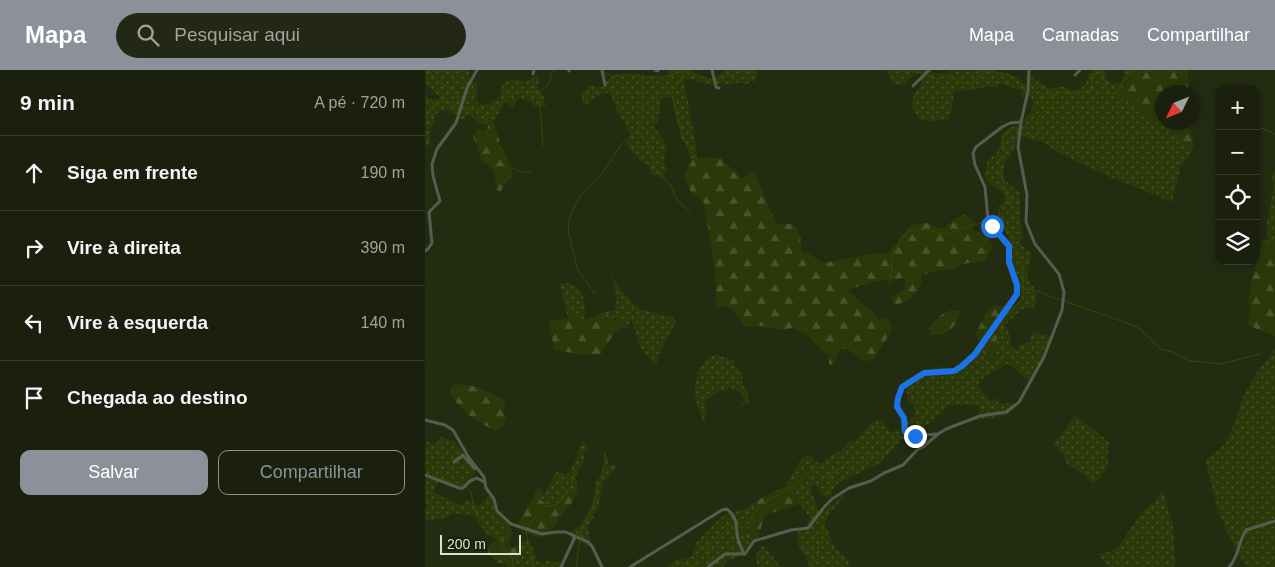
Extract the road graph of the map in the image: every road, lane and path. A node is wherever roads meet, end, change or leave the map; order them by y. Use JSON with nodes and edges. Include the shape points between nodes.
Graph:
{"nodes":[{"id":1,"x":477,"y":70,"type":"edge"},
{"id":2,"x":602,"y":70,"type":"edge"},
{"id":3,"x":712,"y":70,"type":"edge"},
{"id":4,"x":1029,"y":70,"type":"edge"},
{"id":5,"x":1080,"y":70,"type":"edge"},
{"id":6,"x":927,"y":73,"type":"edge"},
{"id":7,"x":1075,"y":75,"type":"dead end"},
{"id":8,"x":605,"y":85,"type":"dead end"},
{"id":9,"x":913,"y":86,"type":"dead end"},
{"id":10,"x":719,"y":88,"type":"dead end"},
{"id":11,"x":1021,"y":122,"type":"junction"},
{"id":12,"x":425,"y":251,"type":"edge"},
{"id":13,"x":425,"y":420,"type":"edge"},
{"id":14,"x":938,"y":434,"type":"junction"},
{"id":15,"x":454,"y":462,"type":"dead end"},
{"id":16,"x":480,"y":472,"type":"junction"},
{"id":17,"x":425,"y":475,"type":"edge"},
{"id":18,"x":485,"y":482,"type":"junction"},
{"id":19,"x":1275,"y":521,"type":"edge"},
{"id":20,"x":575,"y":537,"type":"junction"},
{"id":21,"x":745,"y":554,"type":"junction"},
{"id":22,"x":561,"y":567,"type":"edge"},
{"id":23,"x":601,"y":567,"type":"edge"},
{"id":24,"x":629,"y":567,"type":"edge"},
{"id":25,"x":708,"y":567,"type":"edge"},
{"id":26,"x":1229,"y":567,"type":"edge"}],
"edges":[{"from":1,"to":12,"type":"street","via":[[467,88],[456,123],[437,149],[432,164],[440,201],[429,212],[432,243]]},
{"from":2,"to":8,"type":"street"},
{"from":3,"to":10,"type":"street","via":[[715,86]]},
{"from":4,"to":11,"type":"street","via":[[1028,93]]},
{"from":5,"to":7,"type":"street"},
{"from":6,"to":9,"type":"street"},
{"from":11,"to":14,"type":"street","via":[[1018,147],[1027,195],[1026,222],[1035,244],[1062,279],[1062,310],[1045,357],[1019,402],[1006,412],[980,416]]},
{"from":11,"to":14,"type":"street","via":[[1002,127],[973,153],[985,187],[988,220],[1009,246],[1009,262],[1017,285],[1015,297],[975,354],[962,366],[954,371],[924,373],[902,387],[898,398],[897,407],[908,435]]},
{"from":13,"to":16,"type":"street","via":[[453,430]]},
{"from":14,"to":21,"type":"street","via":[[903,465],[849,488],[832,500],[808,528],[754,541]]},
{"from":15,"to":16,"type":"street","via":[[463,455]]},
{"from":16,"to":18,"type":"street"},
{"from":17,"to":18,"type":"street","via":[[459,488],[477,478]]},
{"from":18,"to":20,"type":"street","via":[[499,513],[513,525],[539,534],[562,531]]},
{"from":19,"to":26,"type":"street","via":[[1246,530]]},
{"from":20,"to":22,"type":"street"},
{"from":20,"to":23,"type":"street","via":[[591,545]]},
{"from":21,"to":24,"type":"street","via":[[738,538],[738,528],[727,509]]},
{"from":21,"to":25,"type":"street","via":[[725,554]]}]}
